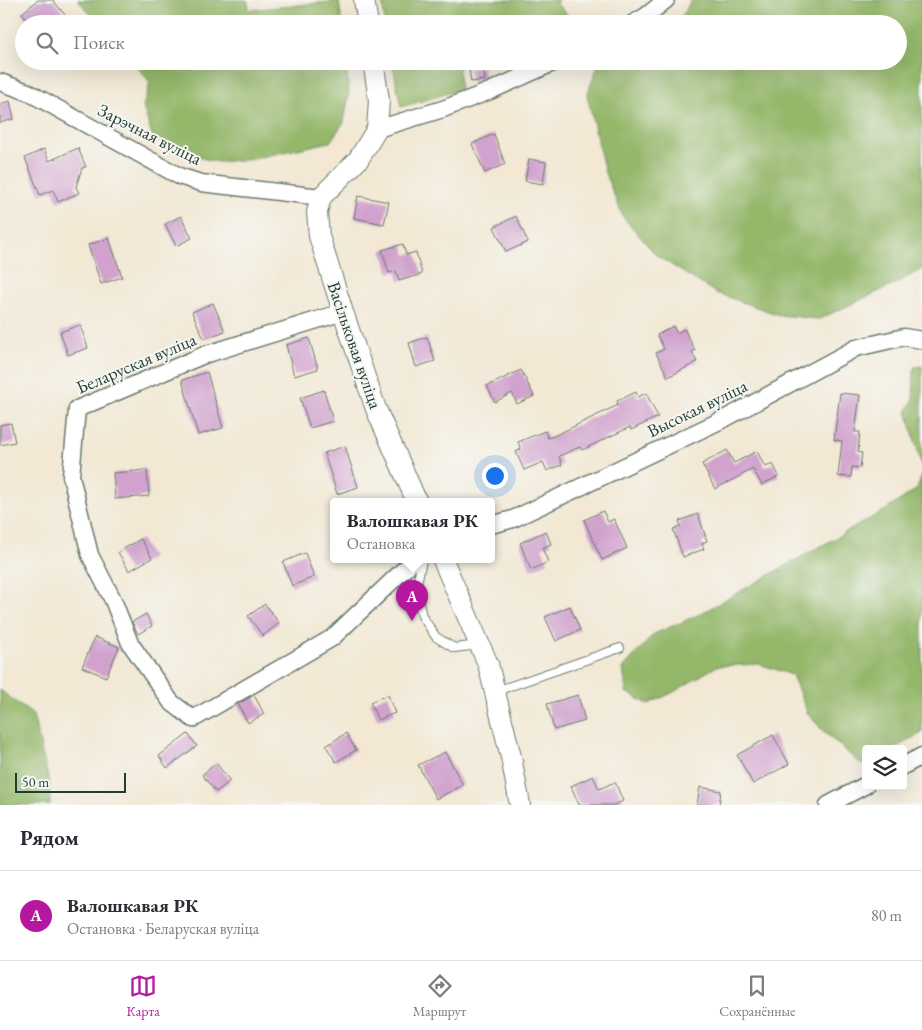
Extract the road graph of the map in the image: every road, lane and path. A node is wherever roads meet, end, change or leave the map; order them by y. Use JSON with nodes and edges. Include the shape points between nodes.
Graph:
{"nodes":[{"id":1,"x":364,"y":0,"type":"edge"},
{"id":2,"x":666,"y":0,"type":"edge"},
{"id":3,"x":366,"y":15,"type":"edge"},
{"id":4,"x":647,"y":15,"type":"edge"},
{"id":5,"x":374,"y":70,"type":"edge"},
{"id":6,"x":537,"y":70,"type":"edge"},
{"id":7,"x":0,"y":82,"type":"edge"},
{"id":8,"x":377,"y":129,"type":"junction"},
{"id":9,"x":327,"y":191,"type":"junction"},
{"id":10,"x":342,"y":312,"type":"junction"},
{"id":11,"x":922,"y":340,"type":"edge"},
{"id":12,"x":415,"y":498,"type":"edge"},
{"id":13,"x":495,"y":524,"type":"edge"},
{"id":14,"x":411,"y":563,"type":"edge"},
{"id":15,"x":421,"y":563,"type":"edge"},
{"id":16,"x":444,"y":563,"type":"edge"},
{"id":17,"x":480,"y":645,"type":"junction"},
{"id":18,"x":620,"y":648,"type":"dead end"},
{"id":19,"x":494,"y":691,"type":"junction"},
{"id":20,"x":922,"y":756,"type":"edge"},
{"id":21,"x":907,"y":764,"type":"edge"},
{"id":22,"x":862,"y":787,"type":"edge"},
{"id":23,"x":520,"y":805,"type":"edge"},
{"id":24,"x":828,"y":805,"type":"edge"}],
"edges":[{"from":1,"to":3,"type":"street"},
{"from":2,"to":4,"type":"street"},
{"from":5,"to":8,"type":"street","via":[[379,100]]},
{"from":6,"to":8,"type":"street","via":[[443,109]]},
{"from":7,"to":9,"type":"street","name":"Зарэчная вуліца","via":[[28,92],[179,176],[202,183]]},
{"from":8,"to":9,"type":"street","via":[[358,160]]},
{"from":9,"to":10,"type":"street","name":"Васільковая вуліца","via":[[317,212],[320,236]]},
{"from":10,"to":12,"type":"street","name":"Васільковая вуліца","via":[[376,408]]},
{"from":10,"to":14,"type":"street","name":"Беларуская вуліца","via":[[204,355],[77,409],[71,476],[90,555],[130,643],[171,702],[193,719],[332,638]]},
{"from":11,"to":13,"type":"street","name":"Высокая вуліца","via":[[904,337],[856,348],[726,418],[513,519]]},
{"from":15,"to":17,"type":"lane","via":[[416,588],[422,616],[436,637],[454,648]]},
{"from":16,"to":17,"type":"street"},
{"from":17,"to":19,"type":"street"},
{"from":18,"to":19,"type":"lane"},
{"from":19,"to":23,"type":"street"},
{"from":20,"to":21,"type":"street"},
{"from":22,"to":24,"type":"street"}]}
